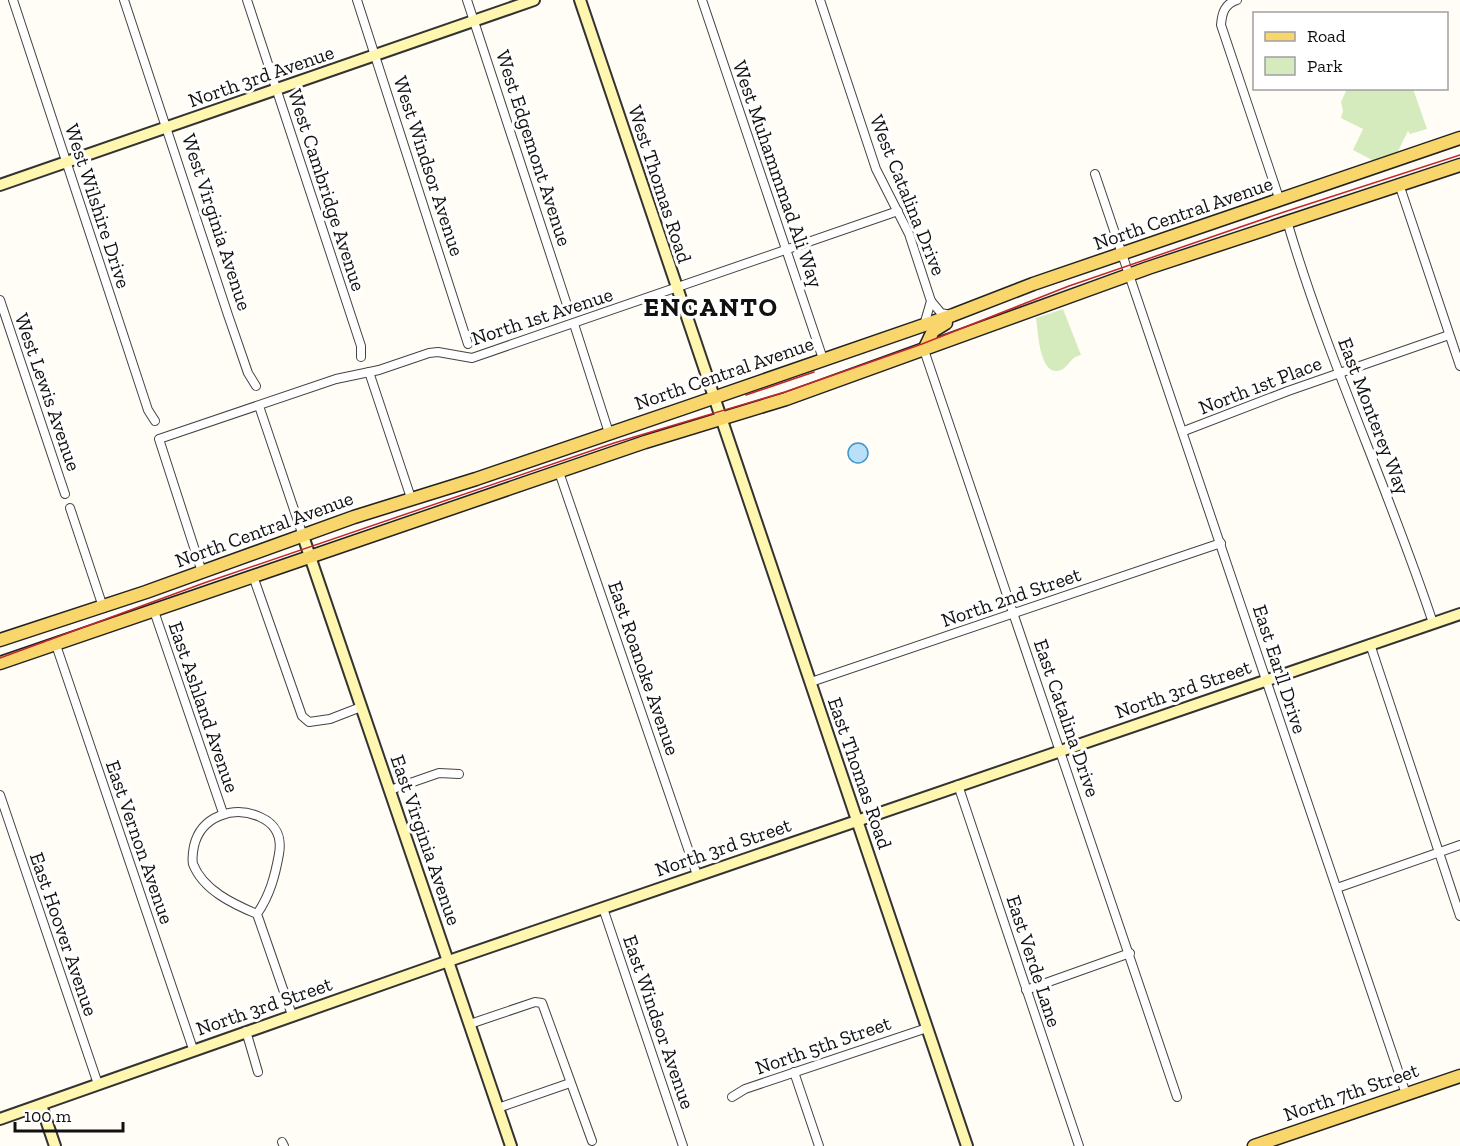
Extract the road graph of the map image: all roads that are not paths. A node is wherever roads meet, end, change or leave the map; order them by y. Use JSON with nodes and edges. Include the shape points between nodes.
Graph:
{"nodes":[{"id":1,"x":13,"y":0,"type":"edge"},
{"id":2,"x":124,"y":0,"type":"edge"},
{"id":3,"x":247,"y":0,"type":"edge"},
{"id":4,"x":357,"y":0,"type":"edge"},
{"id":5,"x":467,"y":0,"type":"edge"},
{"id":6,"x":534,"y":0,"type":"edge"},
{"id":7,"x":580,"y":0,"type":"edge"},
{"id":8,"x":702,"y":0,"type":"edge"},
{"id":9,"x":820,"y":0,"type":"edge"},
{"id":10,"x":1238,"y":0,"type":"edge"},
{"id":11,"x":474,"y":20,"type":"junction"},
{"id":12,"x":375,"y":55,"type":"junction"},
{"id":13,"x":277,"y":90,"type":"junction"},
{"id":14,"x":167,"y":128,"type":"junction"},
{"id":15,"x":1460,"y":138,"type":"edge"},
{"id":16,"x":66,"y":162,"type":"junction"},
{"id":17,"x":1460,"y":165,"type":"edge"},
{"id":18,"x":1095,"y":174,"type":"dead end"},
{"id":19,"x":1399,"y":184,"type":"junction"},
{"id":20,"x":0,"y":185,"type":"edge"},
{"id":21,"x":1280,"y":201,"type":"junction"},
{"id":22,"x":898,"y":211,"type":"junction"},
{"id":23,"x":1287,"y":220,"type":"junction"},
{"id":24,"x":786,"y":252,"type":"junction"},
{"id":25,"x":1123,"y":254,"type":"junction"},
{"id":26,"x":1130,"y":274,"type":"junction"},
{"id":27,"x":676,"y":289,"type":"junction"},
{"id":28,"x":0,"y":300,"type":"edge"},
{"id":29,"x":931,"y":300,"type":"junction"},
{"id":30,"x":977,"y":305,"type":"junction"},
{"id":31,"x":568,"y":308,"type":"dead end"},
{"id":32,"x":953,"y":315,"type":"junction"},
{"id":33,"x":574,"y":324,"type":"junction"},
{"id":34,"x":924,"y":325,"type":"junction"},
{"id":35,"x":1449,"y":335,"type":"junction"},
{"id":36,"x":468,"y":344,"type":"dead end"},
{"id":37,"x":924,"y":350,"type":"junction"},
{"id":38,"x":361,"y":357,"type":"dead end"},
{"id":39,"x":823,"y":359,"type":"junction"},
{"id":40,"x":1460,"y":366,"type":"edge"},
{"id":41,"x":369,"y":372,"type":"junction"},
{"id":42,"x":1338,"y":374,"type":"junction"},
{"id":43,"x":256,"y":386,"type":"dead end"},
{"id":44,"x":712,"y":398,"type":"junction"},
{"id":45,"x":259,"y":406,"type":"junction"},
{"id":46,"x":719,"y":417,"type":"junction"},
{"id":47,"x":155,"y":421,"type":"dead end"},
{"id":48,"x":1184,"y":431,"type":"junction"},
{"id":49,"x":609,"y":433,"type":"junction"},
{"id":50,"x":560,"y":472,"type":"junction"},
{"id":51,"x":65,"y":494,"type":"dead end"},
{"id":52,"x":411,"y":498,"type":"junction"},
{"id":53,"x":70,"y":508,"type":"dead end"},
{"id":54,"x":1221,"y":543,"type":"junction"},
{"id":55,"x":307,"y":546,"type":"junction"},
{"id":56,"x":202,"y":573,"type":"junction"},
{"id":57,"x":253,"y":576,"type":"junction"},
{"id":58,"x":103,"y":607,"type":"junction"},
{"id":59,"x":154,"y":610,"type":"junction"},
{"id":60,"x":1015,"y":614,"type":"junction"},
{"id":61,"x":1460,"y":614,"type":"edge"},
{"id":62,"x":1433,"y":623,"type":"junction"},
{"id":63,"x":1,"y":638,"type":"edge"},
{"id":64,"x":1370,"y":644,"type":"junction"},
{"id":65,"x":56,"y":645,"type":"junction"},
{"id":66,"x":0,"y":663,"type":"edge"},
{"id":67,"x":1266,"y":679,"type":"junction"},
{"id":68,"x":810,"y":682,"type":"junction"},
{"id":69,"x":361,"y":707,"type":"junction"},
{"id":70,"x":1061,"y":750,"type":"junction"},
{"id":71,"x":459,"y":774,"type":"dead end"},
{"id":72,"x":958,"y":785,"type":"junction"},
{"id":73,"x":390,"y":790,"type":"junction"},
{"id":74,"x":0,"y":795,"type":"edge"},
{"id":75,"x":223,"y":813,"type":"junction"},
{"id":76,"x":856,"y":820,"type":"junction"},
{"id":77,"x":1460,"y":845,"type":"edge"},
{"id":78,"x":1438,"y":852,"type":"junction"},
{"id":79,"x":697,"y":875,"type":"junction"},
{"id":80,"x":1337,"y":888,"type":"junction"},
{"id":81,"x":603,"y":908,"type":"junction"},
{"id":82,"x":257,"y":914,"type":"junction"},
{"id":83,"x":1460,"y":916,"type":"edge"},
{"id":84,"x":1130,"y":953,"type":"junction"},
{"id":85,"x":449,"y":961,"type":"junction"},
{"id":86,"x":1026,"y":990,"type":"junction"},
{"id":87,"x":292,"y":1015,"type":"junction"},
{"id":88,"x":470,"y":1024,"type":"junction"},
{"id":89,"x":927,"y":1028,"type":"junction"},
{"id":90,"x":246,"y":1031,"type":"junction"},
{"id":91,"x":193,"y":1049,"type":"junction"},
{"id":92,"x":258,"y":1072,"type":"dead end"},
{"id":93,"x":794,"y":1072,"type":"junction"},
{"id":94,"x":1460,"y":1076,"type":"edge"},
{"id":95,"x":570,"y":1083,"type":"junction"},
{"id":96,"x":98,"y":1084,"type":"junction"},
{"id":97,"x":1406,"y":1094,"type":"junction"},
{"id":98,"x":732,"y":1097,"type":"dead end"},
{"id":99,"x":1178,"y":1097,"type":"dead end"},
{"id":100,"x":41,"y":1105,"type":"junction"},
{"id":101,"x":498,"y":1108,"type":"junction"},
{"id":102,"x":0,"y":1119,"type":"edge"},
{"id":103,"x":592,"y":1141,"type":"dead end"},
{"id":104,"x":55,"y":1146,"type":"edge"},
{"id":105,"x":512,"y":1146,"type":"edge"},
{"id":106,"x":683,"y":1146,"type":"edge"},
{"id":107,"x":819,"y":1146,"type":"edge"},
{"id":108,"x":967,"y":1146,"type":"edge"},
{"id":109,"x":1079,"y":1146,"type":"edge"},
{"id":110,"x":1254,"y":1146,"type":"edge"}],
"edges":[{"from":1,"to":16,"type":"street","name":"West Wilshire Drive"},
{"from":2,"to":14,"type":"street","name":"West Virginia Avenue"},
{"from":3,"to":13,"type":"street","name":"West Cambridge Avenue"},
{"from":4,"to":12,"type":"street","name":"West Windsor Avenue"},
{"from":5,"to":11,"type":"street","name":"West Edgemont Avenue"},
{"from":6,"to":11,"type":"street","name":"North 3rd Avenue"},
{"from":7,"to":27,"type":"street","name":"West Thomas Road"},
{"from":8,"to":24,"type":"street","name":"West Muhammmad Ali Way"},
{"from":9,"to":22,"type":"street","name":"West Catalina Drive","via":[[876,169]]},
{"from":10,"to":21,"type":"street","via":[[1222,13],[1221,25]]},
{"from":11,"to":12,"type":"street","name":"North 3rd Avenue"},
{"from":11,"to":31,"type":"street","name":"West Edgemont Avenue"},
{"from":12,"to":13,"type":"street","name":"North 3rd Avenue"},
{"from":12,"to":36,"type":"street","name":"West Windsor Avenue"},
{"from":13,"to":14,"type":"street","name":"North 3rd Avenue"},
{"from":13,"to":38,"type":"street","name":"West Cambridge Avenue","via":[[358,336]]},
{"from":14,"to":16,"type":"street","name":"North 3rd Avenue"},
{"from":14,"to":43,"type":"street","name":"West Virginia Avenue","via":[[248,373]]},
{"from":15,"to":21,"type":"main road","name":"North Central Avenue"},
{"from":16,"to":20,"type":"street","name":"North 3rd Avenue"},
{"from":16,"to":47,"type":"street","name":"West Wilshire Drive","via":[[148,410]]},
{"from":17,"to":19,"type":"main road","name":"North Central Avenue"},
{"from":18,"to":25,"type":"street","name":"East Earll Drive"},
{"from":19,"to":23,"type":"main road","name":"North Central Avenue"},
{"from":19,"to":35,"type":"street"},
{"from":21,"to":25,"type":"main road","name":"North Central Avenue"},
{"from":22,"to":24,"type":"street","name":"North 1st Avenue"},
{"from":22,"to":29,"type":"street","name":"West Catalina Drive"},
{"from":23,"to":26,"type":"main road","name":"North Central Avenue"},
{"from":23,"to":42,"type":"street","name":"East Monterey Way"},
{"from":24,"to":27,"type":"street","name":"North 1st Avenue"},
{"from":24,"to":39,"type":"street","name":"West Muhammmad Ali Way"},
{"from":25,"to":26,"type":"street","name":"East Earll Drive"},
{"from":25,"to":30,"type":"main road","name":"North Central Avenue"},
{"from":26,"to":37,"type":"main road","name":"North Central Avenue"},
{"from":26,"to":48,"type":"street","name":"East Earll Drive"},
{"from":27,"to":33,"type":"street","name":"North 1st Avenue"},
{"from":27,"to":44,"type":"street","name":"West Thomas Road"},
{"from":28,"to":51,"type":"street","name":"West Lewis Avenue"},
{"from":29,"to":32,"type":"street","name":"West Catalina Drive","via":[[941,313]]},
{"from":29,"to":34,"type":"street","name":"West Catalina Drive"},
{"from":30,"to":32,"type":"main road","name":"North Central Avenue"},
{"from":30,"to":37,"type":"main road","via":[[969,315],[938,326]]},
{"from":32,"to":34,"type":"main road","name":"North Central Avenue"},
{"from":33,"to":41,"type":"street","name":"North 1st Avenue","via":[[472,358],[438,352]]},
{"from":33,"to":49,"type":"street"},
{"from":34,"to":39,"type":"main road","name":"North Central Avenue"},
{"from":35,"to":40,"type":"street"},
{"from":35,"to":42,"type":"street","name":"North 1st Place"},
{"from":37,"to":46,"type":"main road","name":"North Central Avenue"},
{"from":37,"to":60,"type":"street","name":"East Catalina Drive"},
{"from":39,"to":44,"type":"main road","name":"North Central Avenue"},
{"from":41,"to":45,"type":"street","name":"North 1st Avenue"},
{"from":41,"to":52,"type":"street"},
{"from":42,"to":48,"type":"street","name":"North 1st Place"},
{"from":42,"to":62,"type":"street","name":"East Monterey Way","via":[[1408,548]]},
{"from":44,"to":46,"type":"street","name":"West Thomas Road"},
{"from":44,"to":49,"type":"main road","name":"North Central Avenue"},
{"from":45,"to":55,"type":"street"},
{"from":45,"to":56,"type":"street","name":"North 1st Avenue","via":[[159,439]]},
{"from":46,"to":50,"type":"main road","name":"North Central Avenue"},
{"from":46,"to":68,"type":"street","name":"East Thomas Road"},
{"from":48,"to":54,"type":"street","name":"East Earll Drive"},
{"from":49,"to":52,"type":"main road","name":"North Central Avenue"},
{"from":50,"to":55,"type":"main road","name":"North Central Avenue"},
{"from":50,"to":79,"type":"street","name":"East Roanoke Avenue"},
{"from":52,"to":55,"type":"main road","name":"North Central Avenue"},
{"from":53,"to":58,"type":"street"},
{"from":54,"to":60,"type":"street","name":"North 2nd Street"},
{"from":54,"to":67,"type":"street","name":"East Earll Drive"},
{"from":55,"to":56,"type":"main road","name":"North Central Avenue"},
{"from":55,"to":57,"type":"main road","name":"North Central Avenue"},
{"from":55,"to":69,"type":"street","name":"East Virginia Avenue"},
{"from":56,"to":58,"type":"main road","name":"North Central Avenue"},
{"from":57,"to":59,"type":"main road","name":"North Central Avenue"},
{"from":57,"to":69,"type":"street","via":[[302,716],[309,722],[318,721]]},
{"from":58,"to":63,"type":"main road","name":"North Central Avenue"},
{"from":59,"to":65,"type":"main road","name":"North Central Avenue"},
{"from":59,"to":75,"type":"street","name":"East Ashland Avenue"},
{"from":60,"to":68,"type":"street","name":"North 2nd Street"},
{"from":60,"to":70,"type":"street","name":"East Catalina Drive"},
{"from":61,"to":62,"type":"street","name":"North 3rd Street"},
{"from":62,"to":64,"type":"street","name":"North 3rd Street"},
{"from":64,"to":67,"type":"street","name":"North 3rd Street"},
{"from":64,"to":78,"type":"street"},
{"from":65,"to":66,"type":"main road","name":"North Central Avenue"},
{"from":65,"to":91,"type":"street","name":"East Vernon Avenue"},
{"from":67,"to":70,"type":"street","name":"North 3rd Street"},
{"from":67,"to":80,"type":"street","name":"East Earll Drive"},
{"from":68,"to":76,"type":"street","name":"East Thomas Road"},
{"from":69,"to":73,"type":"street","name":"East Virginia Avenue"},
{"from":70,"to":72,"type":"street","name":"North 3rd Street"},
{"from":70,"to":84,"type":"street","name":"East Catalina Drive"},
{"from":71,"to":73,"type":"street","via":[[439,773]]},
{"from":72,"to":76,"type":"street","name":"North 3rd Street"},
{"from":72,"to":86,"type":"street","name":"East Verde Lane"},
{"from":73,"to":85,"type":"street","name":"East Virginia Avenue"},
{"from":74,"to":96,"type":"street","name":"East Hoover Avenue"},
{"from":75,"to":82,"type":"street","name":"East Ashland Avenue","via":[[201,830],[192,862],[201,878],[218,894]]},
{"from":75,"to":82,"type":"street","name":"East Ashland Avenue","via":[[253,813],[268,820],[278,832],[280,847],[269,897]]},
{"from":76,"to":79,"type":"street","name":"North 3rd Street"},
{"from":76,"to":89,"type":"street","name":"East Thomas Road"},
{"from":77,"to":78,"type":"street"},
{"from":78,"to":80,"type":"street"},
{"from":78,"to":83,"type":"street"},
{"from":79,"to":81,"type":"street","name":"North 3rd Street"},
{"from":80,"to":97,"type":"street","name":"East Earll Drive"},
{"from":81,"to":85,"type":"street","name":"North 3rd Street"},
{"from":81,"to":106,"type":"street","name":"East Windsor Avenue"},
{"from":82,"to":87,"type":"street"},
{"from":84,"to":86,"type":"street"},
{"from":84,"to":99,"type":"street","name":"East Catalina Drive"},
{"from":85,"to":87,"type":"street","name":"North 3rd Street"},
{"from":85,"to":88,"type":"street","name":"East Virginia Avenue"},
{"from":86,"to":109,"type":"street","name":"East Verde Lane"},
{"from":87,"to":90,"type":"street","name":"North 3rd Street"},
{"from":88,"to":95,"type":"street","via":[[542,1003]]},
{"from":88,"to":101,"type":"street","name":"East Virginia Avenue"},
{"from":89,"to":93,"type":"street","name":"North 5th Street"},
{"from":89,"to":108,"type":"street","name":"East Thomas Road"},
{"from":90,"to":91,"type":"street","name":"North 3rd Street"},
{"from":90,"to":92,"type":"street"},
{"from":91,"to":96,"type":"street","name":"North 3rd Street"},
{"from":93,"to":98,"type":"street","name":"North 5th Street"},
{"from":93,"to":107,"type":"street"},
{"from":94,"to":97,"type":"main road","name":"North 7th Street"},
{"from":95,"to":101,"type":"street"},
{"from":95,"to":103,"type":"street"},
{"from":96,"to":100,"type":"street","name":"North 3rd Street"},
{"from":97,"to":110,"type":"main road","name":"North 7th Street"},
{"from":100,"to":102,"type":"street","name":"North 3rd Street"},
{"from":100,"to":104,"type":"street"},
{"from":101,"to":105,"type":"street","name":"East Virginia Avenue"}]}
